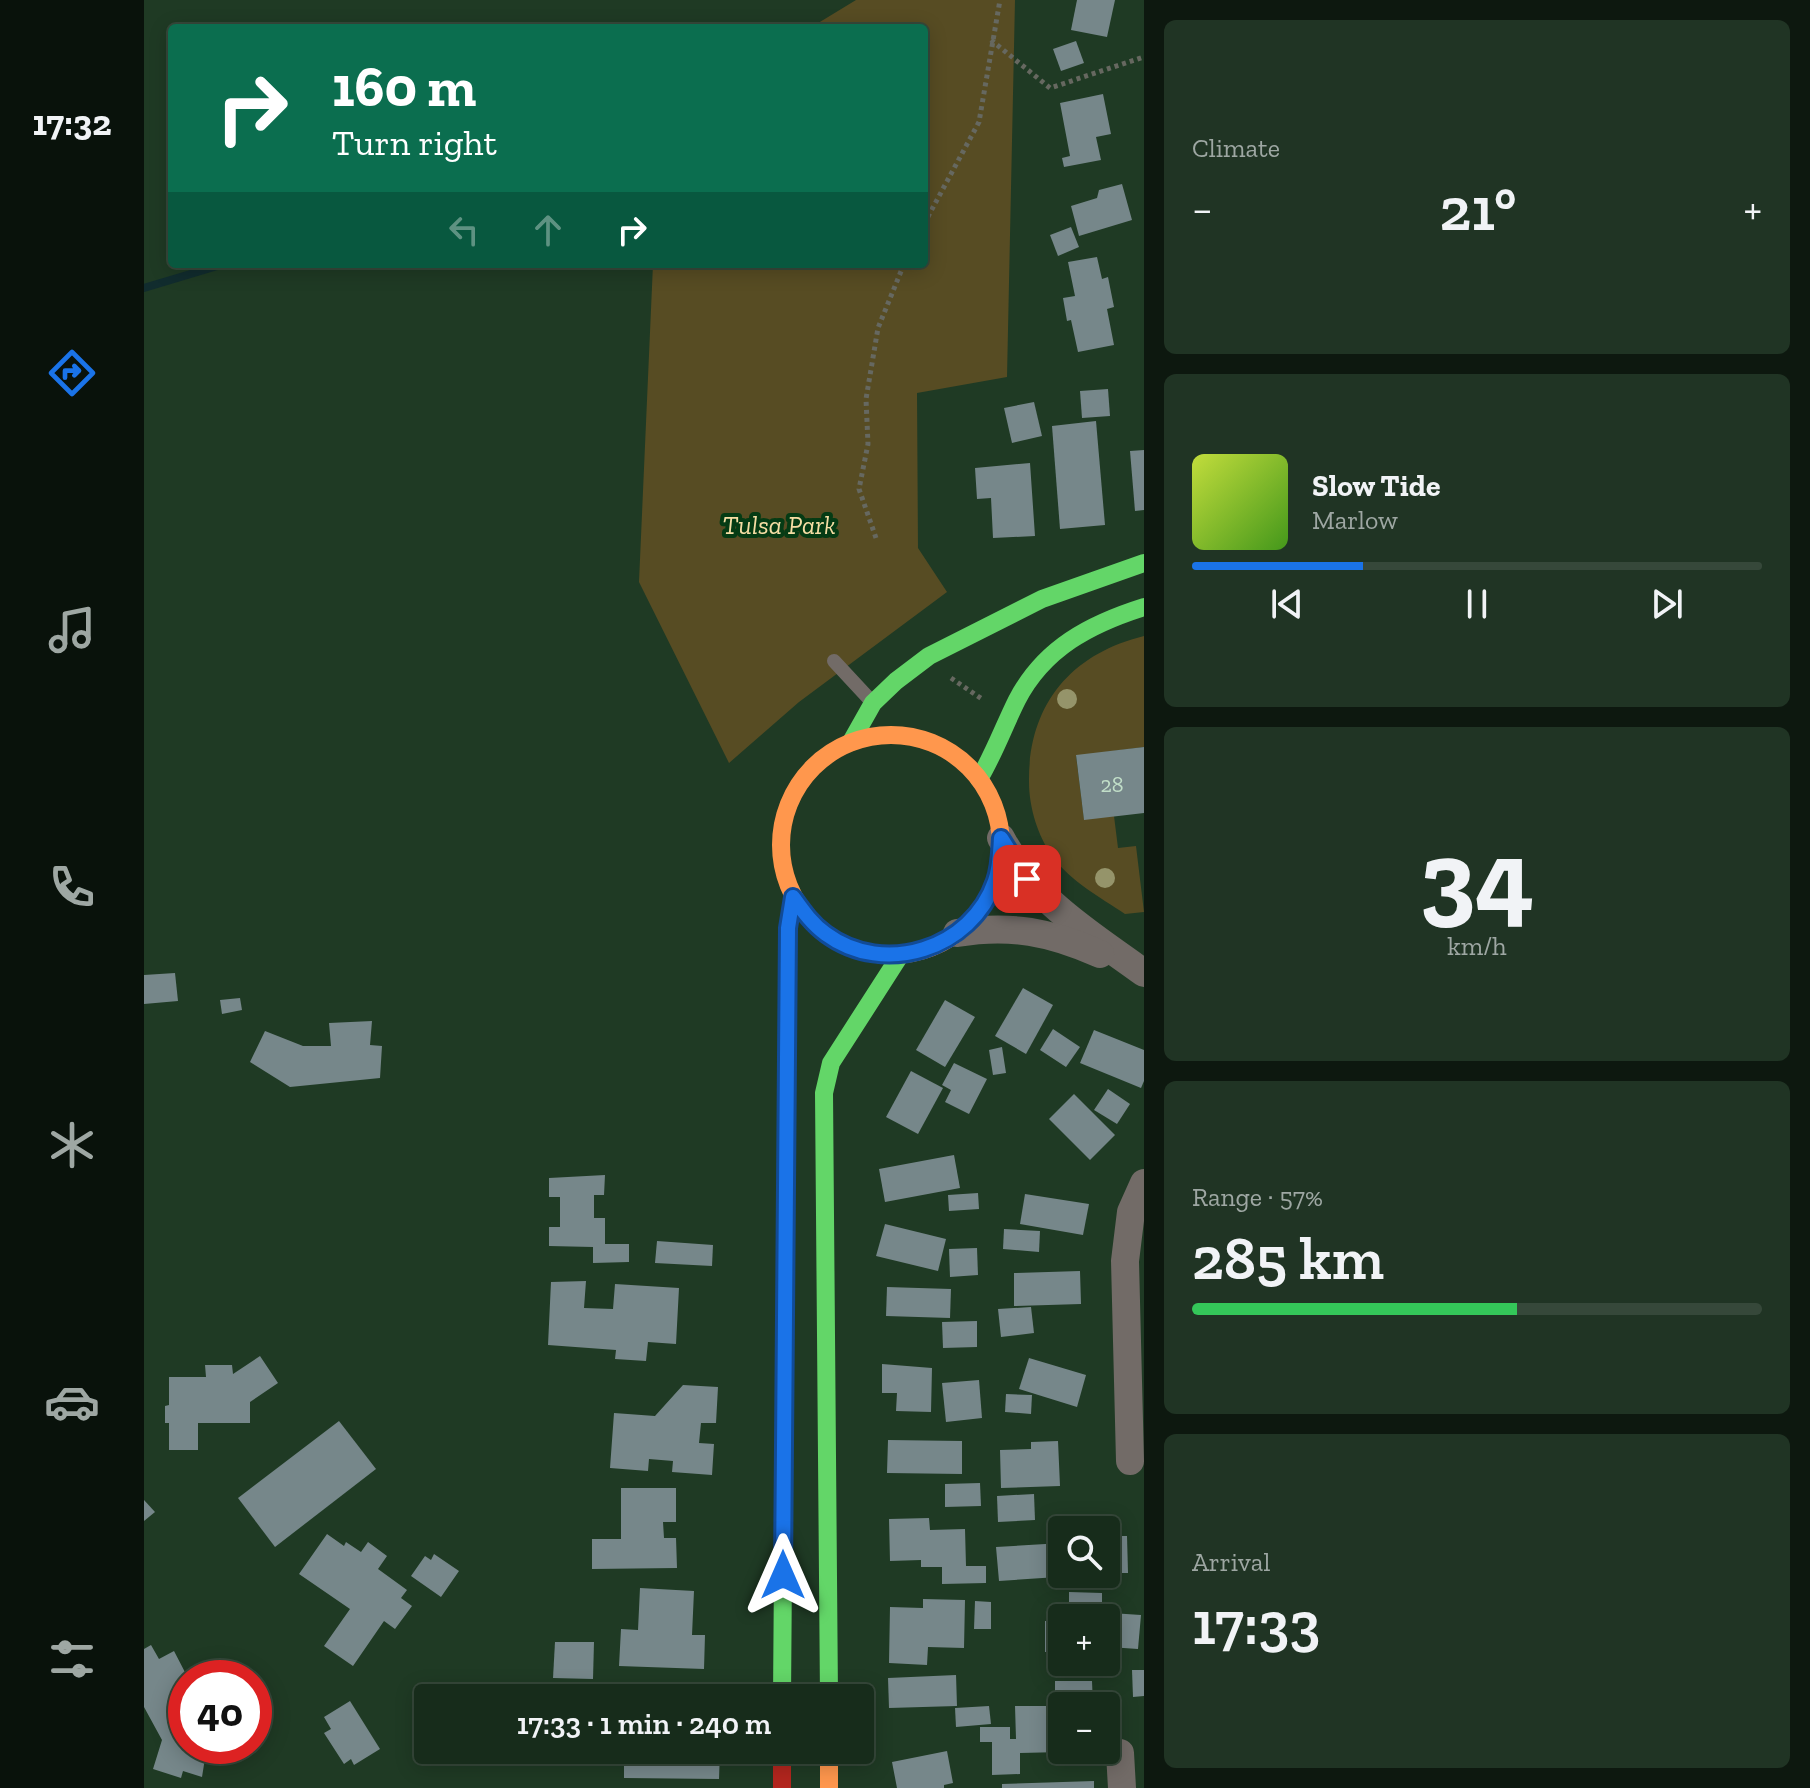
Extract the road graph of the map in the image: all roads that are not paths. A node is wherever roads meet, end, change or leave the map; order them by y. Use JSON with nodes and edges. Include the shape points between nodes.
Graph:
{"nodes":[{"id":1,"x":1144,"y":563,"type":"edge"},
{"id":2,"x":1144,"y":607,"type":"edge"},
{"id":3,"x":834,"y":661,"type":"dead end"},
{"id":4,"x":873,"y":703,"type":"junction"},
{"id":5,"x":851,"y":742,"type":"junction"},
{"id":6,"x":979,"y":779,"type":"junction"},
{"id":7,"x":1001,"y":838,"type":"junction"},
{"id":8,"x":793,"y":897,"type":"junction"},
{"id":9,"x":957,"y":933,"type":"junction"},
{"id":10,"x":901,"y":954,"type":"junction"},
{"id":11,"x":1144,"y":974,"type":"edge"},
{"id":12,"x":1144,"y":1183,"type":"edge"},
{"id":13,"x":1130,"y":1461,"type":"dead end"},
{"id":14,"x":782,"y":1684,"type":"edge"},
{"id":15,"x":829,"y":1684,"type":"edge"},
{"id":16,"x":1120,"y":1753,"type":"dead end"},
{"id":17,"x":782,"y":1764,"type":"edge"},
{"id":18,"x":829,"y":1764,"type":"edge"},
{"id":19,"x":782,"y":1788,"type":"edge"},
{"id":20,"x":829,"y":1788,"type":"edge"},
{"id":21,"x":1122,"y":1788,"type":"edge"}],
"edges":[{"from":1,"to":4,"type":"street","via":[[1042,599],[929,656]]},
{"from":2,"to":6,"type":"street","via":[[1102,620],[1042,662]]},
{"from":3,"to":4,"type":"lane"},
{"from":4,"to":5,"type":"street"},
{"from":5,"to":6,"type":"street","via":[[874,735],[922,739],[963,761]]},
{"from":5,"to":8,"type":"street","via":[[828,754],[792,794],[780,845]]},
{"from":6,"to":7,"type":"street","via":[[995,807]]},
{"from":7,"to":9,"type":"street","via":[[1000,860],[986,901]]},
{"from":7,"to":11,"type":"street","via":[[1027,879],[1051,904]]},
{"from":8,"to":10,"type":"street","via":[[808,918],[839,941],[875,954]]},
{"from":8,"to":14,"type":"street","via":[[788,928]]},
{"from":9,"to":10,"type":"street","via":[[921,951]]},
{"from":9,"to":11,"type":"street","via":[[1028,930]]},
{"from":10,"to":15,"type":"street","via":[[831,1063],[824,1093]]},
{"from":12,"to":13,"type":"street","via":[[1131,1212],[1125,1261]]},
{"from":16,"to":21,"type":"street"},
{"from":17,"to":19,"type":"street"},
{"from":18,"to":20,"type":"street"}]}
